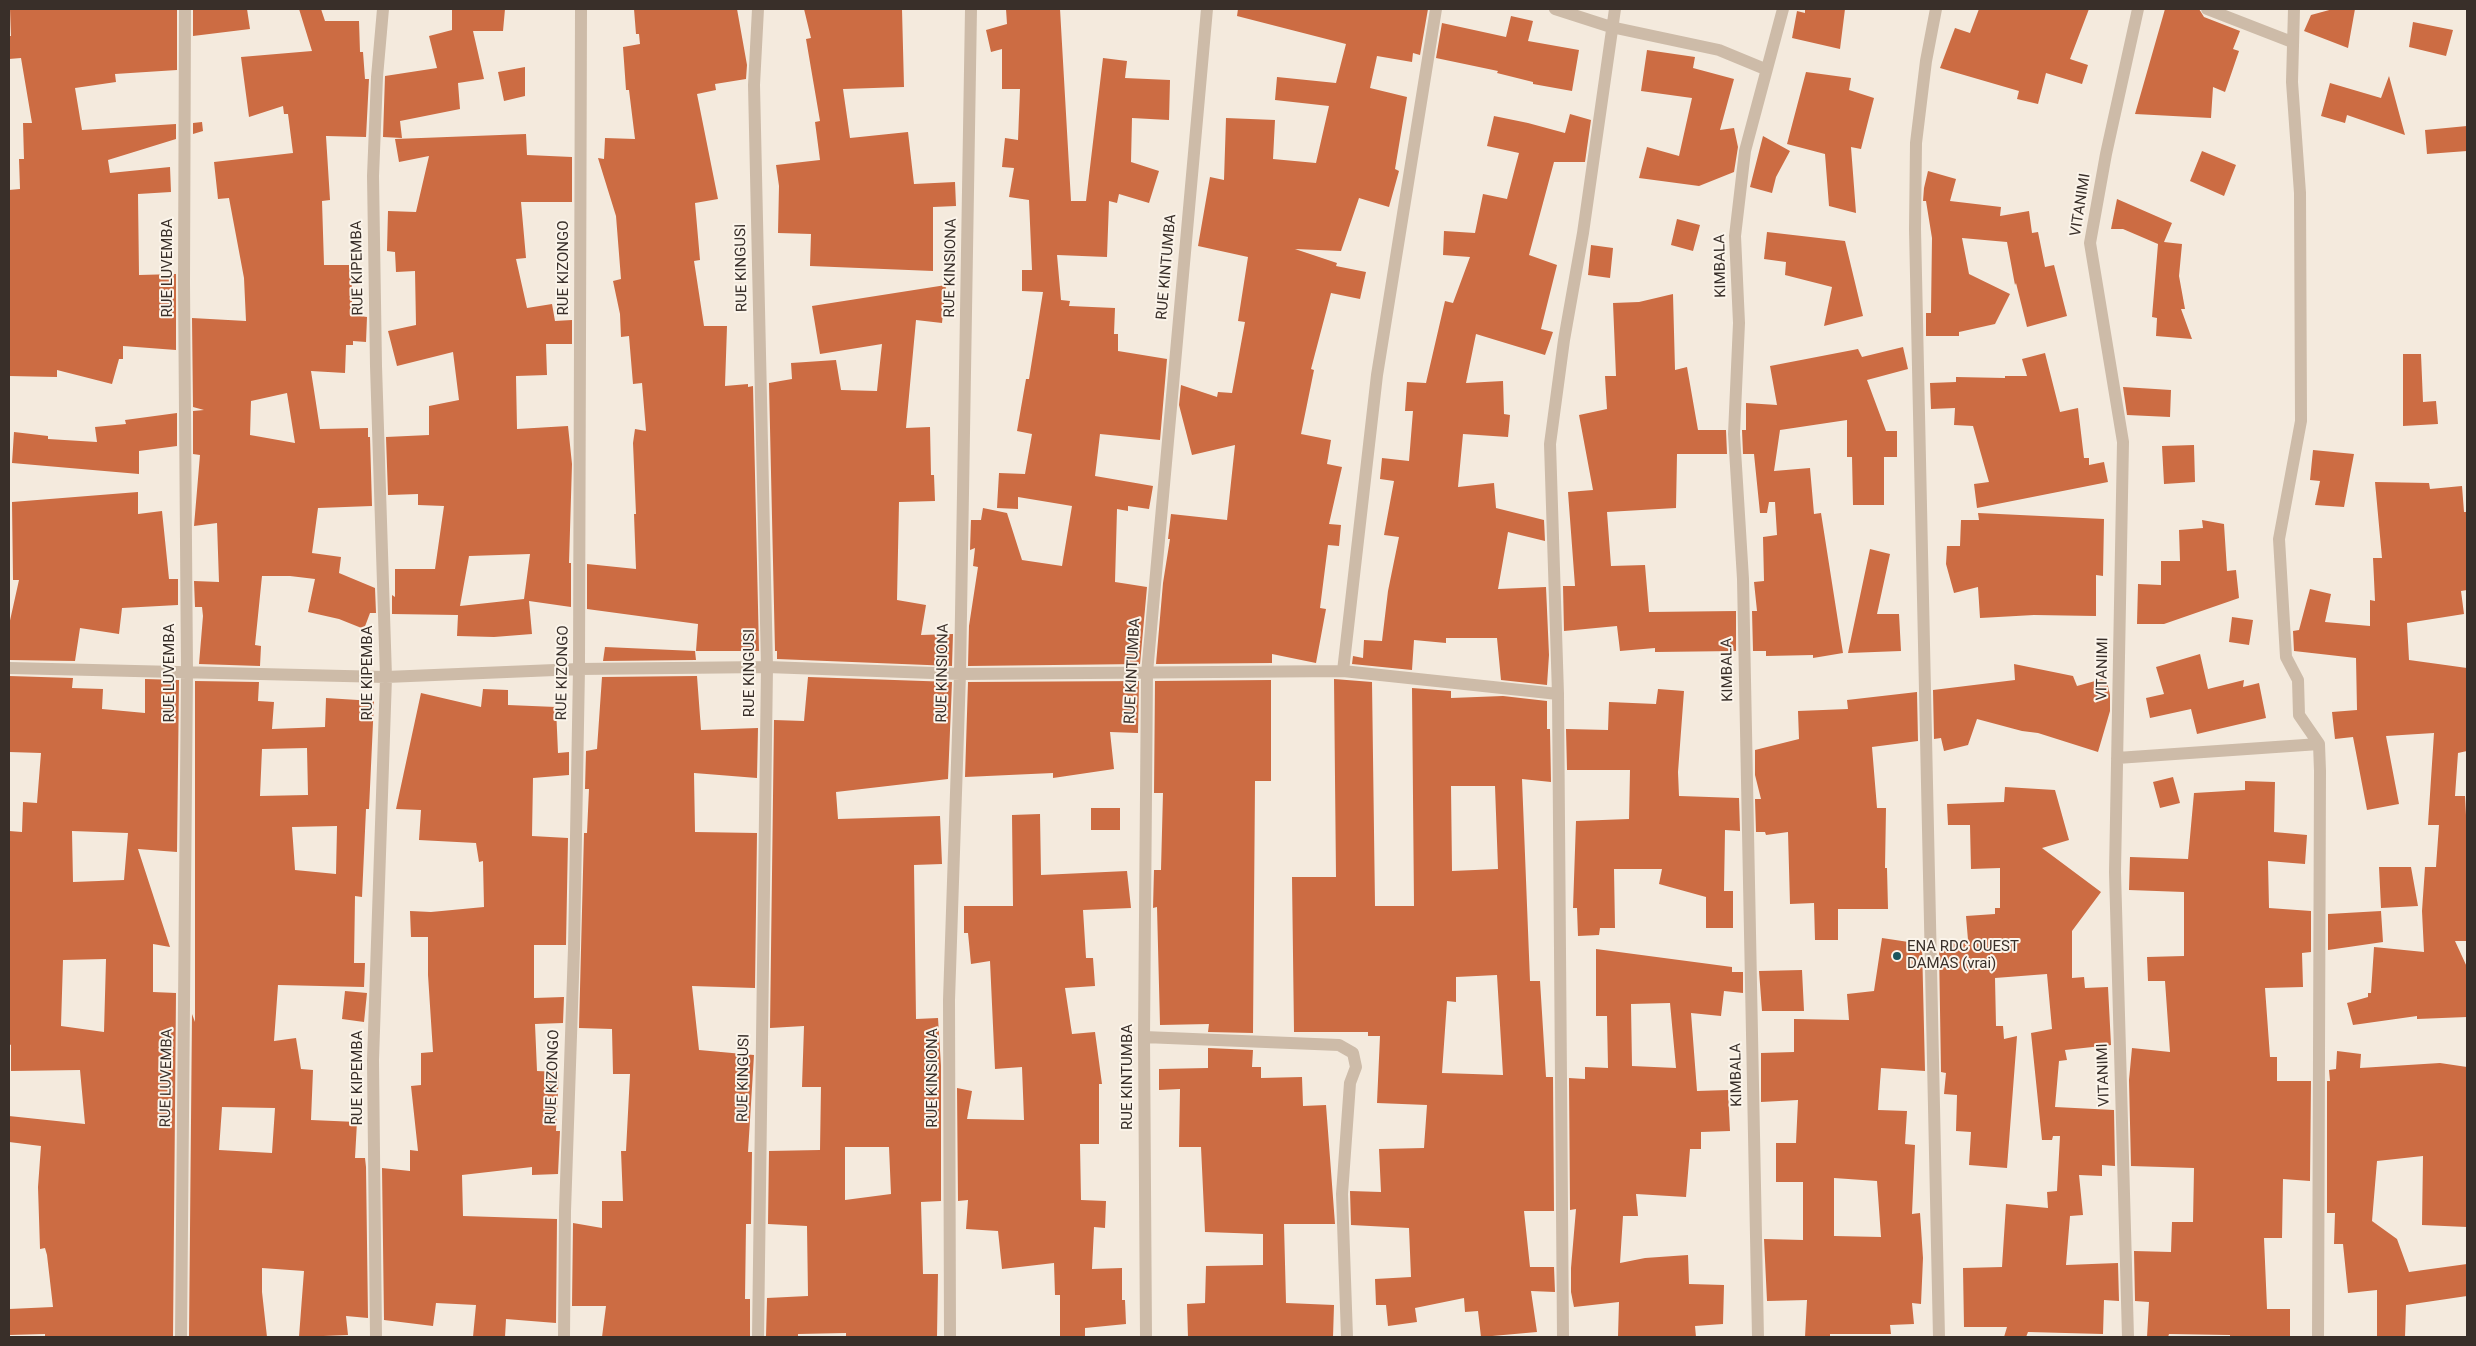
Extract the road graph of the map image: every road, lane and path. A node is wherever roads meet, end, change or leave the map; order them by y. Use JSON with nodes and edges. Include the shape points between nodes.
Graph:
{"nodes":[{"id":1,"x":185,"y":9,"type":"edge"},
{"id":2,"x":383,"y":9,"type":"edge"},
{"id":3,"x":581,"y":9,"type":"edge"},
{"id":4,"x":758,"y":9,"type":"edge"},
{"id":5,"x":971,"y":9,"type":"edge"},
{"id":6,"x":1207,"y":9,"type":"edge"},
{"id":7,"x":1436,"y":9,"type":"edge"},
{"id":8,"x":1555,"y":9,"type":"edge"},
{"id":9,"x":1615,"y":9,"type":"edge"},
{"id":10,"x":1783,"y":9,"type":"edge"},
{"id":11,"x":1936,"y":9,"type":"edge"},
{"id":12,"x":2138,"y":9,"type":"edge"},
{"id":13,"x":2207,"y":9,"type":"edge"},
{"id":14,"x":2294,"y":9,"type":"edge"},
{"id":15,"x":1611,"y":27,"type":"junction"},
{"id":16,"x":2292,"y":42,"type":"junction"},
{"id":17,"x":1766,"y":69,"type":"junction"},
{"id":18,"x":9,"y":668,"type":"edge"},
{"id":19,"x":767,"y":668,"type":"junction"},
{"id":20,"x":579,"y":669,"type":"junction"},
{"id":21,"x":1343,"y":671,"type":"junction"},
{"id":22,"x":187,"y":672,"type":"junction"},
{"id":23,"x":1147,"y":673,"type":"junction"},
{"id":24,"x":960,"y":674,"type":"junction"},
{"id":25,"x":386,"y":677,"type":"junction"},
{"id":26,"x":1558,"y":694,"type":"junction"},
{"id":27,"x":2319,"y":744,"type":"junction"},
{"id":28,"x":2117,"y":758,"type":"junction"},
{"id":29,"x":1144,"y":1037,"type":"junction"},
{"id":30,"x":181,"y":1337,"type":"edge"},
{"id":31,"x":376,"y":1337,"type":"edge"},
{"id":32,"x":564,"y":1337,"type":"edge"},
{"id":33,"x":758,"y":1337,"type":"edge"},
{"id":34,"x":950,"y":1337,"type":"edge"},
{"id":35,"x":1146,"y":1337,"type":"edge"},
{"id":36,"x":1347,"y":1337,"type":"edge"},
{"id":37,"x":1563,"y":1337,"type":"edge"},
{"id":38,"x":1758,"y":1337,"type":"edge"},
{"id":39,"x":1938,"y":1337,"type":"edge"},
{"id":40,"x":2128,"y":1337,"type":"edge"},
{"id":41,"x":2318,"y":1337,"type":"edge"}],
"edges":[{"from":1,"to":22,"type":"street","name":"RUE LUVEMBA"},
{"from":2,"to":25,"type":"street","name":"RUE KIPEMBA","via":[[373,176]]},
{"from":3,"to":20,"type":"street","name":"RUE KIZONGO"},
{"from":4,"to":19,"type":"street","name":"RUE KINGUSI","via":[[754,95]]},
{"from":5,"to":24,"type":"street","name":"RUE KINSIONA"},
{"from":6,"to":23,"type":"street","name":"RUE KINTUMBA"},
{"from":7,"to":21,"type":"street","via":[[1377,374]]},
{"from":8,"to":15,"type":"street"},
{"from":9,"to":15,"type":"street"},
{"from":10,"to":17,"type":"street","name":"KIMBALA"},
{"from":11,"to":39,"type":"street","via":[[1916,143],[1915,230]]},
{"from":12,"to":28,"type":"street","name":"VITANIMI","via":[[2090,243],[2123,442]]},
{"from":13,"to":16,"type":"street"},
{"from":14,"to":16,"type":"street"},
{"from":15,"to":17,"type":"street","via":[[1718,50]]},
{"from":15,"to":26,"type":"street","via":[[1550,444]]},
{"from":16,"to":27,"type":"street","via":[[2300,193],[2301,421],[2279,539],[2286,657],[2298,680],[2299,715]]},
{"from":17,"to":38,"type":"street","name":"KIMBALA","via":[[1745,151],[1735,236],[1739,322],[1734,434],[1743,579]]},
{"from":18,"to":22,"type":"street"},
{"from":19,"to":20,"type":"street"},
{"from":19,"to":24,"type":"street"},
{"from":19,"to":33,"type":"street","name":"RUE KINGUSI"},
{"from":20,"to":25,"type":"street"},
{"from":20,"to":32,"type":"street","name":"RUE KIZONGO"},
{"from":21,"to":23,"type":"street"},
{"from":21,"to":26,"type":"street"},
{"from":22,"to":25,"type":"street"},
{"from":22,"to":30,"type":"street","name":"RUE LUVEMBA"},
{"from":23,"to":24,"type":"street"},
{"from":23,"to":29,"type":"street","name":"RUE KINTUMBA"},
{"from":24,"to":34,"type":"street","name":"RUE KINSIONA","via":[[949,1000]]},
{"from":25,"to":31,"type":"street","name":"RUE KIPEMBA","via":[[373,1060]]},
{"from":26,"to":37,"type":"street"},
{"from":27,"to":28,"type":"street"},
{"from":27,"to":41,"type":"street"},
{"from":28,"to":40,"type":"street","name":"VITANIMI","via":[[2115,872]]},
{"from":29,"to":35,"type":"street","name":"RUE KINTUMBA"},
{"from":29,"to":36,"type":"street","via":[[1340,1045],[1353,1053],[1356,1067],[1350,1083],[1342,1194]]}]}
